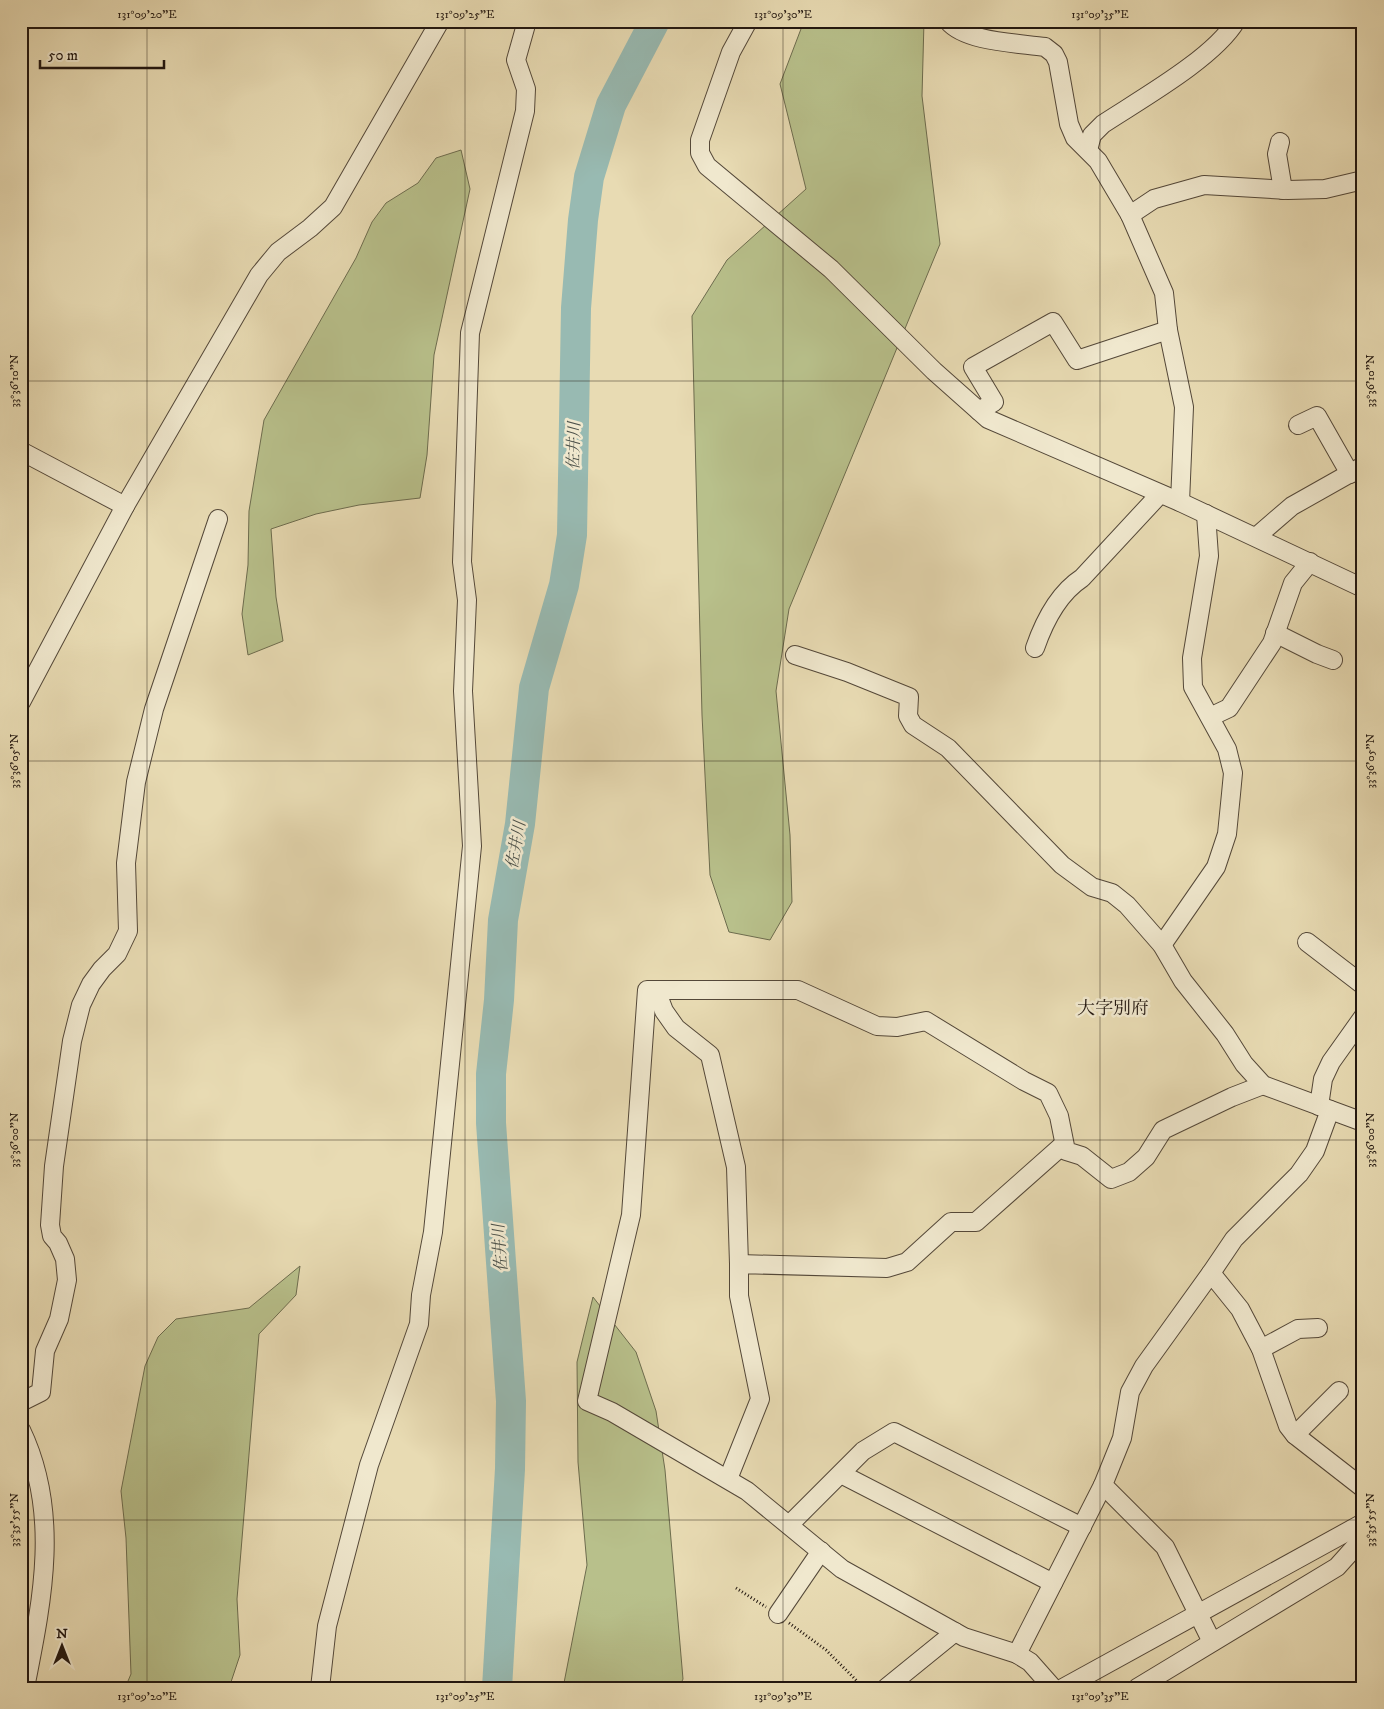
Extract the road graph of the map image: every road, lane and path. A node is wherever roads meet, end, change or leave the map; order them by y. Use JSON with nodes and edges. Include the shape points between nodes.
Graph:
{"nodes":[{"id":1,"x":440,"y":21,"type":"edge"},
{"id":2,"x":526,"y":21,"type":"edge"},
{"id":3,"x":748,"y":21,"type":"edge"},
{"id":4,"x":948,"y":21,"type":"edge"},
{"id":5,"x":1236,"y":21,"type":"edge"},
{"id":6,"x":1280,"y":142,"type":"dead end"},
{"id":7,"x":1088,"y":150,"type":"junction"},
{"id":8,"x":1363,"y":180,"type":"edge"},
{"id":9,"x":1282,"y":190,"type":"junction"},
{"id":10,"x":1130,"y":215,"type":"junction"},
{"id":11,"x":1168,"y":330,"type":"junction"},
{"id":12,"x":979,"y":411,"type":"junction"},
{"id":13,"x":1298,"y":425,"type":"dead end"},
{"id":14,"x":21,"y":451,"type":"edge"},
{"id":15,"x":1356,"y":470,"type":"edge"},
{"id":16,"x":1160,"y":494,"type":"junction"},
{"id":17,"x":1180,"y":502,"type":"junction"},
{"id":18,"x":125,"y":506,"type":"junction"},
{"id":19,"x":1206,"y":514,"type":"junction"},
{"id":20,"x":218,"y":519,"type":"dead end"},
{"id":21,"x":1256,"y":537,"type":"junction"},
{"id":22,"x":1310,"y":562,"type":"junction"},
{"id":23,"x":1363,"y":588,"type":"edge"},
{"id":24,"x":1276,"y":633,"type":"junction"},
{"id":25,"x":1035,"y":648,"type":"dead end"},
{"id":26,"x":795,"y":655,"type":"dead end"},
{"id":27,"x":1333,"y":660,"type":"dead end"},
{"id":28,"x":21,"y":702,"type":"edge"},
{"id":29,"x":1210,"y":717,"type":"junction"},
{"id":30,"x":1308,"y":942,"type":"dead end"},
{"id":31,"x":1162,"y":945,"type":"junction"},
{"id":32,"x":1363,"y":985,"type":"edge"},
{"id":33,"x":656,"y":990,"type":"junction"},
{"id":34,"x":1363,"y":1017,"type":"edge"},
{"id":35,"x":1263,"y":1086,"type":"junction"},
{"id":36,"x":1324,"y":1108,"type":"junction"},
{"id":37,"x":1363,"y":1122,"type":"edge"},
{"id":38,"x":1064,"y":1144,"type":"junction"},
{"id":39,"x":739,"y":1264,"type":"junction"},
{"id":40,"x":1211,"y":1273,"type":"junction"},
{"id":41,"x":1318,"y":1328,"type":"dead end"},
{"id":42,"x":1261,"y":1349,"type":"junction"},
{"id":43,"x":1339,"y":1392,"type":"dead end"},
{"id":44,"x":21,"y":1402,"type":"edge"},
{"id":45,"x":21,"y":1430,"type":"edge"},
{"id":46,"x":1295,"y":1435,"type":"junction"},
{"id":47,"x":841,"y":1474,"type":"junction"},
{"id":48,"x":728,"y":1479,"type":"junction"},
{"id":49,"x":1103,"y":1485,"type":"junction"},
{"id":50,"x":1363,"y":1488,"type":"edge"},
{"id":51,"x":1363,"y":1523,"type":"edge"},
{"id":52,"x":789,"y":1525,"type":"junction"},
{"id":53,"x":1082,"y":1527,"type":"junction"},
{"id":54,"x":1363,"y":1538,"type":"edge"},
{"id":55,"x":821,"y":1551,"type":"junction"},
{"id":56,"x":1053,"y":1583,"type":"junction"},
{"id":57,"x":736,"y":1588,"type":"dead end"},
{"id":58,"x":1198,"y":1613,"type":"junction"},
{"id":59,"x":778,"y":1614,"type":"junction"},
{"id":60,"x":955,"y":1632,"type":"junction"},
{"id":61,"x":1212,"y":1642,"type":"junction"},
{"id":62,"x":1017,"y":1654,"type":"junction"},
{"id":63,"x":25,"y":1688,"type":"edge"},
{"id":64,"x":320,"y":1688,"type":"edge"},
{"id":65,"x":864,"y":1688,"type":"edge"},
{"id":66,"x":886,"y":1688,"type":"edge"},
{"id":67,"x":1053,"y":1688,"type":"edge"},
{"id":68,"x":1063,"y":1688,"type":"edge"},
{"id":69,"x":1137,"y":1688,"type":"edge"}],
"edges":[{"from":1,"to":18,"type":"street","via":[[333,207],[278,252],[259,275]]},
{"from":2,"to":64,"type":"street","via":[[516,60],[526,89],[526,111],[470,334],[462,562],[467,600],[463,691],[472,846],[433,1232],[420,1295],[419,1324],[369,1465],[328,1626]]},
{"from":3,"to":12,"type":"street","via":[[732,52],[700,140],[702,159],[831,269]]},
{"from":4,"to":7,"type":"street","via":[[952,27],[969,36],[1044,47],[1054,54],[1069,124],[1075,138]]},
{"from":5,"to":7,"type":"street","via":[[1228,35],[1194,62],[1103,124],[1092,135]]},
{"from":6,"to":9,"type":"street","via":[[1277,154]]},
{"from":7,"to":10,"type":"street"},
{"from":8,"to":9,"type":"street","via":[[1325,190]]},
{"from":9,"to":10,"type":"street","via":[[1204,185],[1154,199]]},
{"from":10,"to":11,"type":"street","via":[[1164,292]]},
{"from":11,"to":12,"type":"street","via":[[1076,360],[1053,322],[973,366],[994,402]]},
{"from":11,"to":17,"type":"street","via":[[1184,407]]},
{"from":12,"to":16,"type":"street","via":[[1018,434]]},
{"from":13,"to":15,"type":"street","via":[[1317,416]]},
{"from":14,"to":18,"type":"street"},
{"from":15,"to":21,"type":"street","via":[[1292,506]]},
{"from":16,"to":17,"type":"street"},
{"from":16,"to":25,"type":"street","via":[[1082,578],[1068,587],[1041,630]]},
{"from":17,"to":19,"type":"street"},
{"from":18,"to":28,"type":"street"},
{"from":19,"to":21,"type":"street"},
{"from":19,"to":29,"type":"street","via":[[1209,556],[1192,658],[1193,686]]},
{"from":20,"to":44,"type":"street","via":[[154,709],[136,782],[126,863],[128,931],[124,944],[102,968],[80,1005],[54,1166],[50,1225],[67,1268],[66,1291],[45,1351],[41,1392]]},
{"from":21,"to":22,"type":"street"},
{"from":22,"to":23,"type":"street"},
{"from":22,"to":24,"type":"street","via":[[1293,583]]},
{"from":24,"to":27,"type":"street"},
{"from":24,"to":29,"type":"street","via":[[1230,708]]},
{"from":26,"to":31,"type":"street","via":[[909,697],[908,716],[913,725],[948,748],[1062,865],[1092,887],[1112,893],[1127,905]]},
{"from":29,"to":31,"type":"street","via":[[1227,749],[1233,773],[1227,834],[1216,867]]},
{"from":30,"to":32,"type":"street"},
{"from":31,"to":35,"type":"street","via":[[1183,981]]},
{"from":33,"to":38,"type":"street","via":[[798,990],[877,1026],[897,1027],[926,1021],[1048,1093],[1059,1116]]},
{"from":33,"to":39,"type":"street","via":[[664,1011],[676,1028],[710,1055],[736,1167]]},
{"from":33,"to":48,"type":"street","via":[[647,990],[631,1215],[587,1401]]},
{"from":34,"to":36,"type":"street","via":[[1323,1079]]},
{"from":35,"to":36,"type":"street"},
{"from":35,"to":38,"type":"street","via":[[1163,1130],[1146,1157],[1129,1172],[1111,1180],[1082,1156],[1066,1151]]},
{"from":36,"to":37,"type":"street"},
{"from":36,"to":40,"type":"street","via":[[1315,1151],[1298,1174],[1234,1239]]},
{"from":38,"to":39,"type":"street","via":[[976,1222],[951,1222],[907,1262],[887,1268]]},
{"from":39,"to":48,"type":"street","via":[[739,1296],[760,1399]]},
{"from":40,"to":42,"type":"street","via":[[1240,1309]]},
{"from":40,"to":49,"type":"street","via":[[1144,1366],[1130,1392],[1122,1438]]},
{"from":41,"to":42,"type":"street","via":[[1298,1330]]},
{"from":42,"to":46,"type":"street","via":[[1288,1426]]},
{"from":43,"to":46,"type":"street"},
{"from":45,"to":63,"type":"street","via":[[37,1470],[46,1556],[41,1604]]},
{"from":46,"to":50,"type":"street"},
{"from":47,"to":52,"type":"street"},
{"from":47,"to":53,"type":"street","via":[[863,1451],[894,1432]]},
{"from":47,"to":56,"type":"street"},
{"from":48,"to":52,"type":"street"},
{"from":49,"to":53,"type":"street"},
{"from":49,"to":58,"type":"street","via":[[1165,1547]]},
{"from":51,"to":58,"type":"street"},
{"from":52,"to":55,"type":"street"},
{"from":53,"to":56,"type":"street"},
{"from":54,"to":61,"type":"street","via":[[1337,1567]]},
{"from":55,"to":59,"type":"street"},
{"from":55,"to":60,"type":"street","via":[[842,1568]]},
{"from":56,"to":62,"type":"street"},
{"from":57,"to":59,"type":"path"},
{"from":58,"to":61,"type":"street"},
{"from":58,"to":68,"type":"street"},
{"from":59,"to":65,"type":"path","via":[[826,1650]]},
{"from":60,"to":62,"type":"street"},
{"from":60,"to":66,"type":"street"},
{"from":61,"to":69,"type":"street"},
{"from":62,"to":67,"type":"street","via":[[1030,1662]]}]}
